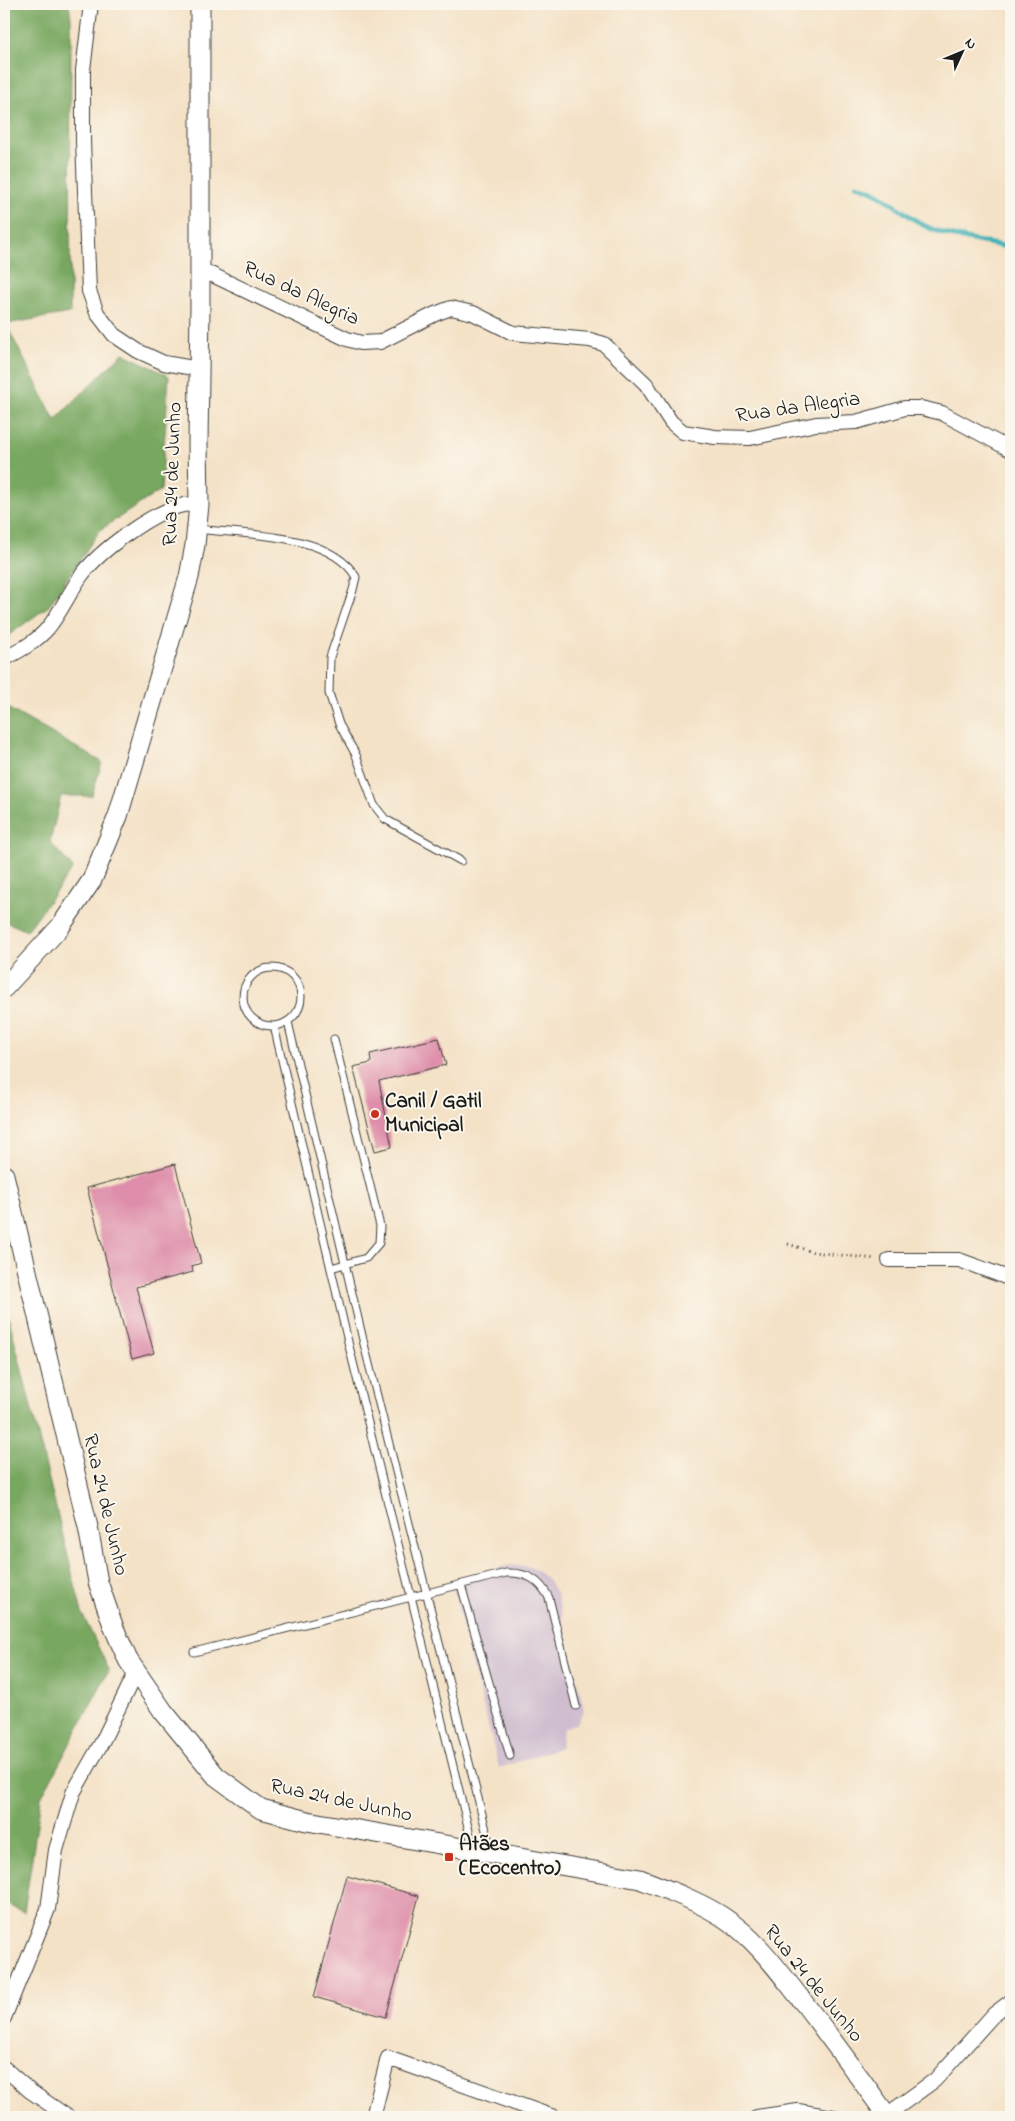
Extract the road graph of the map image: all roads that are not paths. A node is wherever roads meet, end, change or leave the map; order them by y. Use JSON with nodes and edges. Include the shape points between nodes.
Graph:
{"nodes":[{"id":1,"x":91,"y":4,"type":"edge"},
{"id":2,"x":200,"y":4,"type":"edge"},
{"id":3,"x":200,"y":269,"type":"junction"},
{"id":4,"x":199,"y":369,"type":"junction"},
{"id":5,"x":1011,"y":450,"type":"edge"},
{"id":6,"x":199,"y":504,"type":"junction"},
{"id":7,"x":197,"y":528,"type":"junction"},
{"id":8,"x":4,"y":659,"type":"edge"},
{"id":9,"x":461,"y":861,"type":"dead end"},
{"id":10,"x":4,"y":988,"type":"edge"},
{"id":11,"x":288,"y":1022,"type":"junction"},
{"id":12,"x":274,"y":1026,"type":"junction"},
{"id":13,"x":334,"y":1039,"type":"dead end"},
{"id":14,"x":4,"y":1175,"type":"edge"},
{"id":15,"x":889,"y":1260,"type":"road end"},
{"id":16,"x":345,"y":1264,"type":"junction"},
{"id":17,"x":331,"y":1268,"type":"junction"},
{"id":18,"x":1011,"y":1280,"type":"edge"},
{"id":19,"x":461,"y":1585,"type":"junction"},
{"id":20,"x":426,"y":1595,"type":"junction"},
{"id":21,"x":410,"y":1598,"type":"junction"},
{"id":22,"x":194,"y":1652,"type":"dead end"},
{"id":23,"x":136,"y":1672,"type":"junction"},
{"id":24,"x":576,"y":1706,"type":"dead end"},
{"id":25,"x":510,"y":1756,"type":"dead end"},
{"id":26,"x":482,"y":1852,"type":"junction"},
{"id":27,"x":1011,"y":2000,"type":"edge"},
{"id":28,"x":4,"y":2018,"type":"edge"},
{"id":29,"x":4,"y":2068,"type":"edge"},
{"id":30,"x":68,"y":2117,"type":"edge"},
{"id":31,"x":372,"y":2117,"type":"edge"},
{"id":32,"x":554,"y":2117,"type":"edge"},
{"id":33,"x":758,"y":2117,"type":"edge"},
{"id":34,"x":833,"y":2117,"type":"edge"},
{"id":35,"x":886,"y":2117,"type":"edge"}],
"edges":[{"from":1,"to":4,"type":"street","via":[[83,70],[89,291],[97,313],[114,335],[164,363]]},
{"from":2,"to":3,"type":"main road","name":"Rua 24 de Junho"},
{"from":3,"to":4,"type":"main road","name":"Rua 24 de Junho"},
{"from":3,"to":5,"type":"street","name":"Rua da Alegria","via":[[347,339],[362,343],[380,342],[451,308],[473,314],[513,333],[604,344],[646,384],[670,422],[683,432],[750,438],[816,424],[856,422],[905,408],[921,408],[942,412]]},
{"from":4,"to":6,"type":"main road","name":"Rua 24 de Junho"},
{"from":6,"to":7,"type":"main road","name":"Rua 24 de Junho"},
{"from":6,"to":8,"type":"street","via":[[169,510],[109,546],[80,577],[47,629]]},
{"from":7,"to":9,"type":"lane","via":[[233,534],[260,534],[306,543],[349,566],[356,577],[330,658],[329,693],[339,724],[356,755],[374,805],[385,819]]},
{"from":7,"to":10,"type":"main road","name":"Rua 24 de Junho","via":[[189,577],[105,850],[77,904]]},
{"from":11,"to":12,"type":"lane"},
{"from":11,"to":12,"type":"lane","via":[[300,1007],[300,987],[288,972],[268,968],[251,977],[243,995],[248,1014],[255,1021]]},
{"from":11,"to":16,"type":"lane"},
{"from":12,"to":17,"type":"lane"},
{"from":13,"to":16,"type":"lane","via":[[380,1226],[379,1243],[374,1251],[366,1258]]},
{"from":14,"to":23,"type":"main road","name":"Rua 24 de Junho","via":[[88,1527],[98,1582],[114,1628]]},
{"from":15,"to":18,"type":"street","via":[[959,1260]]},
{"from":16,"to":17,"type":"lane"},
{"from":16,"to":20,"type":"lane"},
{"from":17,"to":21,"type":"lane"},
{"from":19,"to":20,"type":"lane"},
{"from":19,"to":24,"type":"lane","via":[[519,1572],[533,1577],[544,1588]]},
{"from":19,"to":25,"type":"lane"},
{"from":20,"to":21,"type":"lane"},
{"from":20,"to":26,"type":"lane"},
{"from":21,"to":22,"type":"lane"},
{"from":21,"to":26,"type":"lane"},
{"from":23,"to":26,"type":"main road","name":"Rua 24 de Junho","via":[[216,1776],[261,1809],[307,1821]]},
{"from":23,"to":28,"type":"street","via":[[73,1793],[56,1850],[48,1909]]},
{"from":26,"to":35,"type":"main road","name":"Rua 24 de Junho","via":[[640,1879],[723,1917],[751,1939],[776,1968]]},
{"from":27,"to":35,"type":"street","via":[[994,2014],[935,2080]]},
{"from":29,"to":30,"type":"street","via":[[30,2092]]},
{"from":31,"to":32,"type":"street","via":[[388,2058]]},
{"from":33,"to":34,"type":"street","via":[[798,2111]]}]}
